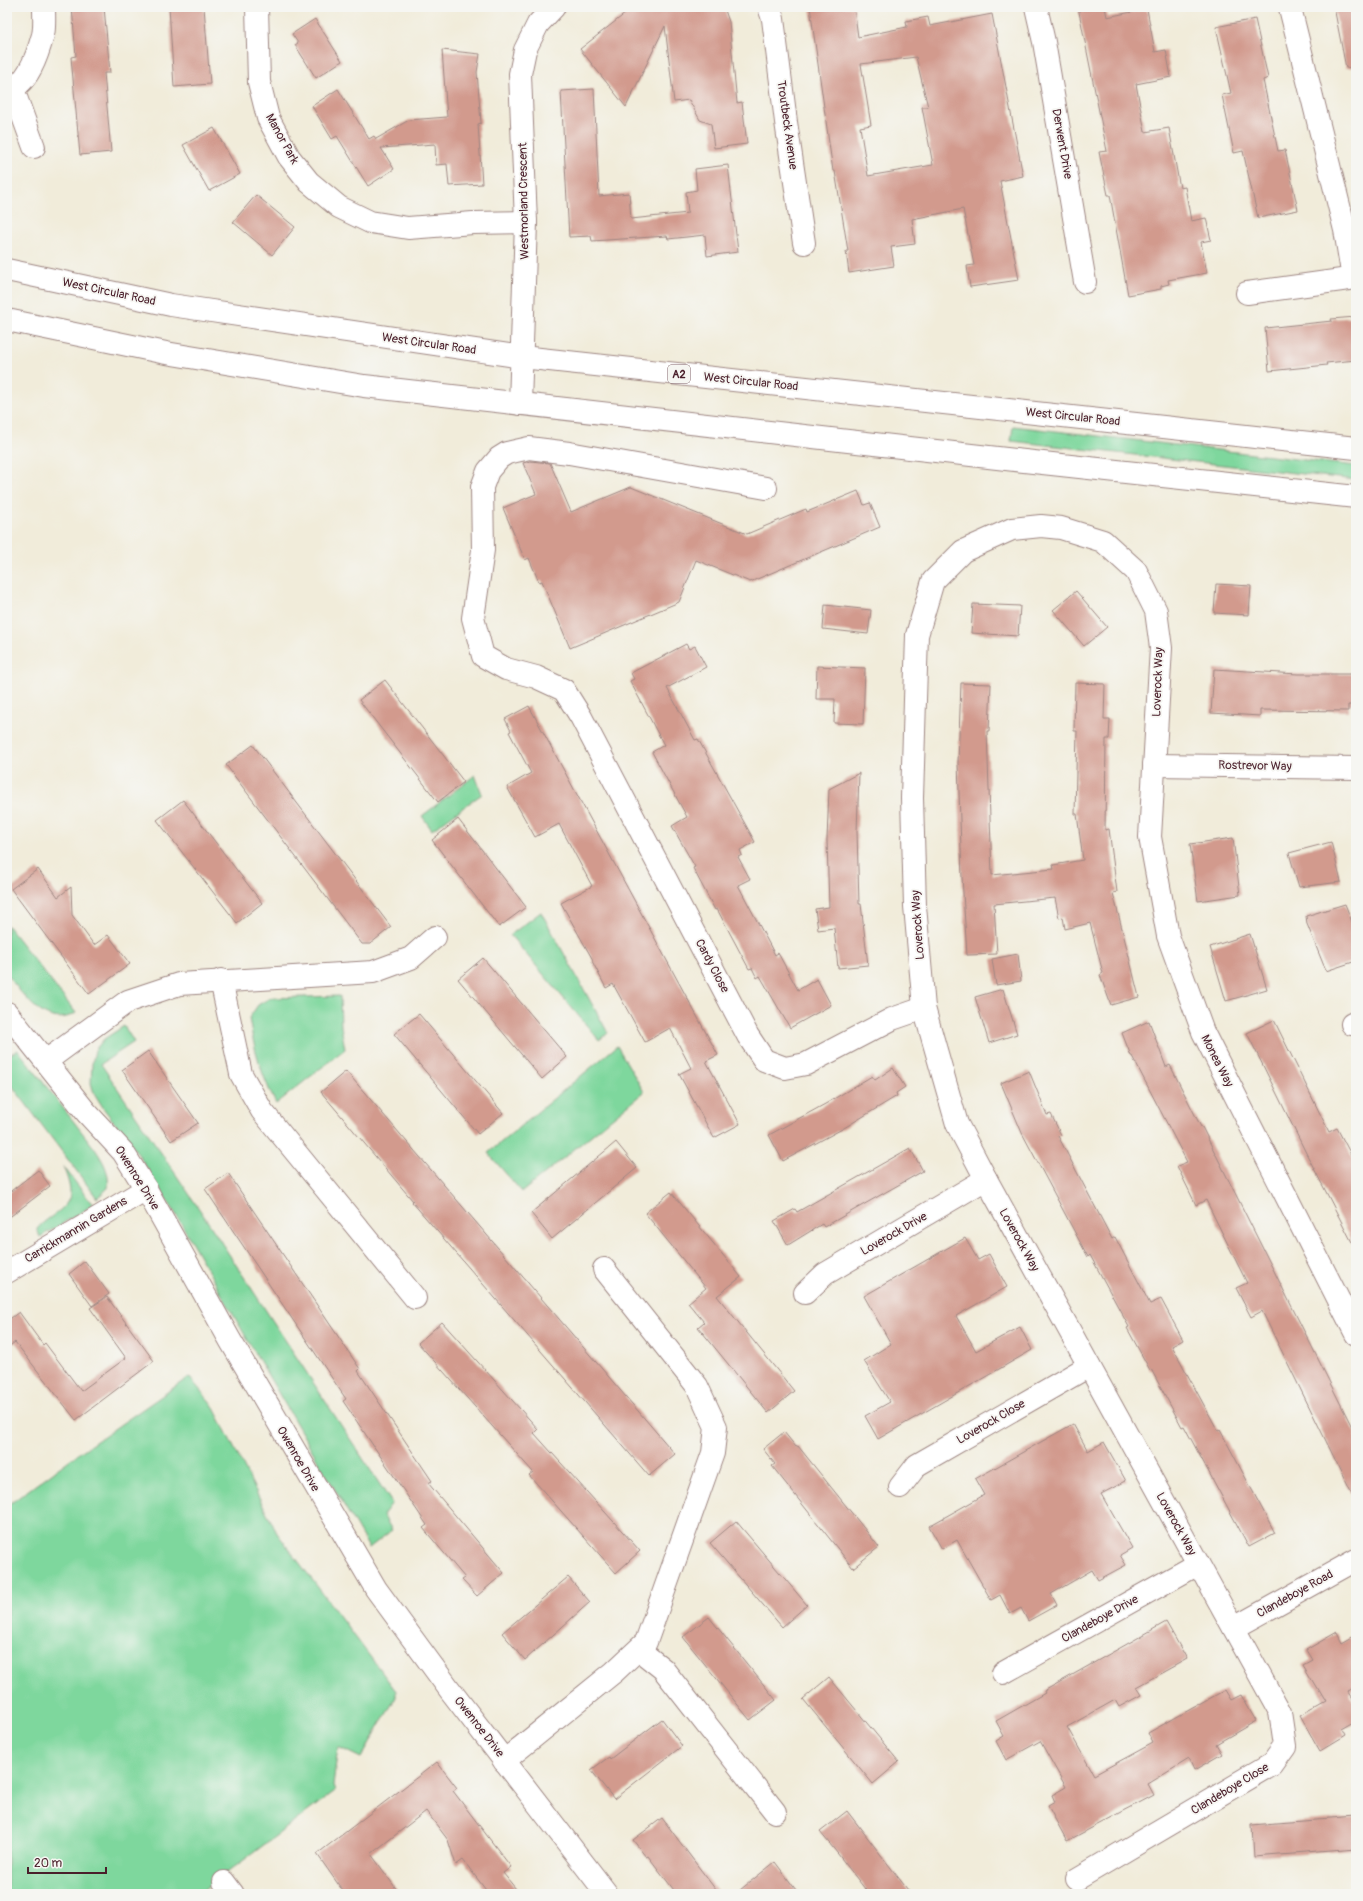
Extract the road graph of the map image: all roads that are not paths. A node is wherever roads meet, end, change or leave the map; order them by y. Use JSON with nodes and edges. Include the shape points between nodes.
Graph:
{"nodes":[{"id":1,"x":44,"y":7,"type":"edge"},
{"id":2,"x":257,"y":7,"type":"edge"},
{"id":3,"x":554,"y":7,"type":"edge"},
{"id":4,"x":769,"y":7,"type":"edge"},
{"id":5,"x":1036,"y":7,"type":"edge"},
{"id":6,"x":1290,"y":8,"type":"dead end"},
{"id":7,"x":10,"y":89,"type":"edge"},
{"id":8,"x":34,"y":147,"type":"dead end"},
{"id":9,"x":526,"y":222,"type":"junction"},
{"id":10,"x":1350,"y":229,"type":"edge"},
{"id":11,"x":804,"y":243,"type":"dead end"},
{"id":12,"x":7,"y":270,"type":"edge"},
{"id":13,"x":1354,"y":278,"type":"edge"},
{"id":14,"x":1085,"y":282,"type":"dead end"},
{"id":15,"x":1247,"y":293,"type":"dead end"},
{"id":16,"x":7,"y":320,"type":"edge"},
{"id":17,"x":522,"y":357,"type":"junction"},
{"id":18,"x":520,"y":404,"type":"junction"},
{"id":19,"x":1356,"y":448,"type":"edge"},
{"id":20,"x":766,"y":488,"type":"dead end"},
{"id":21,"x":1356,"y":497,"type":"edge"},
{"id":22,"x":1154,"y":765,"type":"junction"},
{"id":23,"x":1356,"y":768,"type":"edge"},
{"id":24,"x":436,"y":937,"type":"dead end"},
{"id":25,"x":221,"y":980,"type":"junction"},
{"id":26,"x":924,"y":1008,"type":"junction"},
{"id":27,"x":7,"y":1013,"type":"edge"},
{"id":28,"x":46,"y":1061,"type":"junction"},
{"id":29,"x":986,"y":1180,"type":"junction"},
{"id":30,"x":146,"y":1189,"type":"junction"},
{"id":31,"x":604,"y":1269,"type":"dead end"},
{"id":32,"x":7,"y":1272,"type":"edge"},
{"id":33,"x":805,"y":1293,"type":"dead end"},
{"id":34,"x":415,"y":1298,"type":"dead end"},
{"id":35,"x":1356,"y":1334,"type":"edge"},
{"id":36,"x":1090,"y":1366,"type":"junction"},
{"id":37,"x":900,"y":1487,"type":"dead end"},
{"id":38,"x":1356,"y":1560,"type":"edge"},
{"id":39,"x":1198,"y":1564,"type":"junction"},
{"id":40,"x":1234,"y":1628,"type":"junction"},
{"id":41,"x":639,"y":1650,"type":"junction"},
{"id":42,"x":1002,"y":1673,"type":"dead end"},
{"id":43,"x":504,"y":1761,"type":"junction"},
{"id":44,"x":775,"y":1812,"type":"dead end"},
{"id":45,"x":1077,"y":1879,"type":"dead end"},
{"id":46,"x":607,"y":1894,"type":"edge"}],
"edges":[{"from":1,"to":7,"type":"main road","via":[[43,34],[31,70]]},
{"from":2,"to":9,"type":"main road","name":"Manor Park","via":[[259,82],[268,118],[289,157],[309,182],[339,207],[370,222],[408,228]]},
{"from":3,"to":9,"type":"main road","name":"Westmorland Crescent","via":[[538,24],[531,37],[525,50],[520,74]]},
{"from":4,"to":11,"type":"main road","name":"Troutbeck Avenue","via":[[774,19]]},
{"from":5,"to":14,"type":"main road","name":"Derwent Drive"},
{"from":6,"to":10,"type":"main road"},
{"from":7,"to":8,"type":"main road"},
{"from":9,"to":17,"type":"main road","name":"Westmorland Crescent"},
{"from":10,"to":13,"type":"main road"},
{"from":12,"to":17,"type":"main road","name":"West Circular Road","number":"A2","via":[[171,305]]},
{"from":13,"to":15,"type":"main road"},
{"from":16,"to":18,"type":"main road","via":[[166,353],[364,386]]},
{"from":17,"to":18,"type":"main road","name":"Westmorland Crescent"},
{"from":17,"to":19,"type":"main road","name":"West Circular Road","number":"A2"},
{"from":18,"to":21,"type":"main road"},
{"from":20,"to":26,"type":"main road","name":"Cardy Close","via":[[529,448],[507,453],[488,471],[482,488],[483,550],[473,618],[483,656],[506,669],[536,677],[564,690],[581,717],[745,1029],[764,1060],[785,1068],[806,1064],[892,1019]]},
{"from":22,"to":23,"type":"main road","name":"Rostrevor Way"},
{"from":22,"to":26,"type":"main road","name":"Loverock Way","via":[[1161,648],[1156,611],[1136,571],[1103,541],[1061,528],[1041,526],[1012,529],[963,551],[933,581],[917,635],[912,798],[915,906]]},
{"from":22,"to":35,"type":"main road","name":"Monea Way","via":[[1150,837],[1168,936],[1203,1032]]},
{"from":24,"to":25,"type":"main road","via":[[411,958],[374,972]]},
{"from":25,"to":28,"type":"main road","via":[[179,984],[128,1001]]},
{"from":25,"to":34,"type":"main road","via":[[241,1074],[262,1111]]},
{"from":26,"to":29,"type":"main road","name":"Loverock Way","via":[[957,1124]]},
{"from":27,"to":28,"type":"main road","name":"Owenroe Drive"},
{"from":28,"to":30,"type":"main road","name":"Owenroe Drive","via":[[86,1112],[123,1152]]},
{"from":29,"to":33,"type":"main road","name":"Loverock Drive","via":[[825,1274]]},
{"from":29,"to":36,"type":"main road","name":"Loverock Way"},
{"from":30,"to":32,"type":"main road","name":"Carrickmannin Gardens"},
{"from":30,"to":43,"type":"main road","name":"Owenroe Drive","via":[[359,1564],[397,1620]]},
{"from":31,"to":41,"type":"main road","via":[[697,1386],[716,1427],[713,1453],[654,1622],[646,1642]]},
{"from":36,"to":37,"type":"main road","name":"Loverock Close","via":[[916,1465]]},
{"from":36,"to":39,"type":"main road","name":"Loverock Way"},
{"from":38,"to":40,"type":"main road","name":"Clandeboye Road"},
{"from":39,"to":40,"type":"main road","name":"Loverock Way"},
{"from":39,"to":42,"type":"main road","name":"Clandeboye Drive"},
{"from":40,"to":45,"type":"main road","name":"Clandeboye Close","via":[[1280,1712],[1285,1746],[1272,1764]]},
{"from":41,"to":43,"type":"main road"},
{"from":41,"to":44,"type":"main road","via":[[664,1669]]},
{"from":43,"to":46,"type":"main road","name":"Owenroe Drive"}]}
